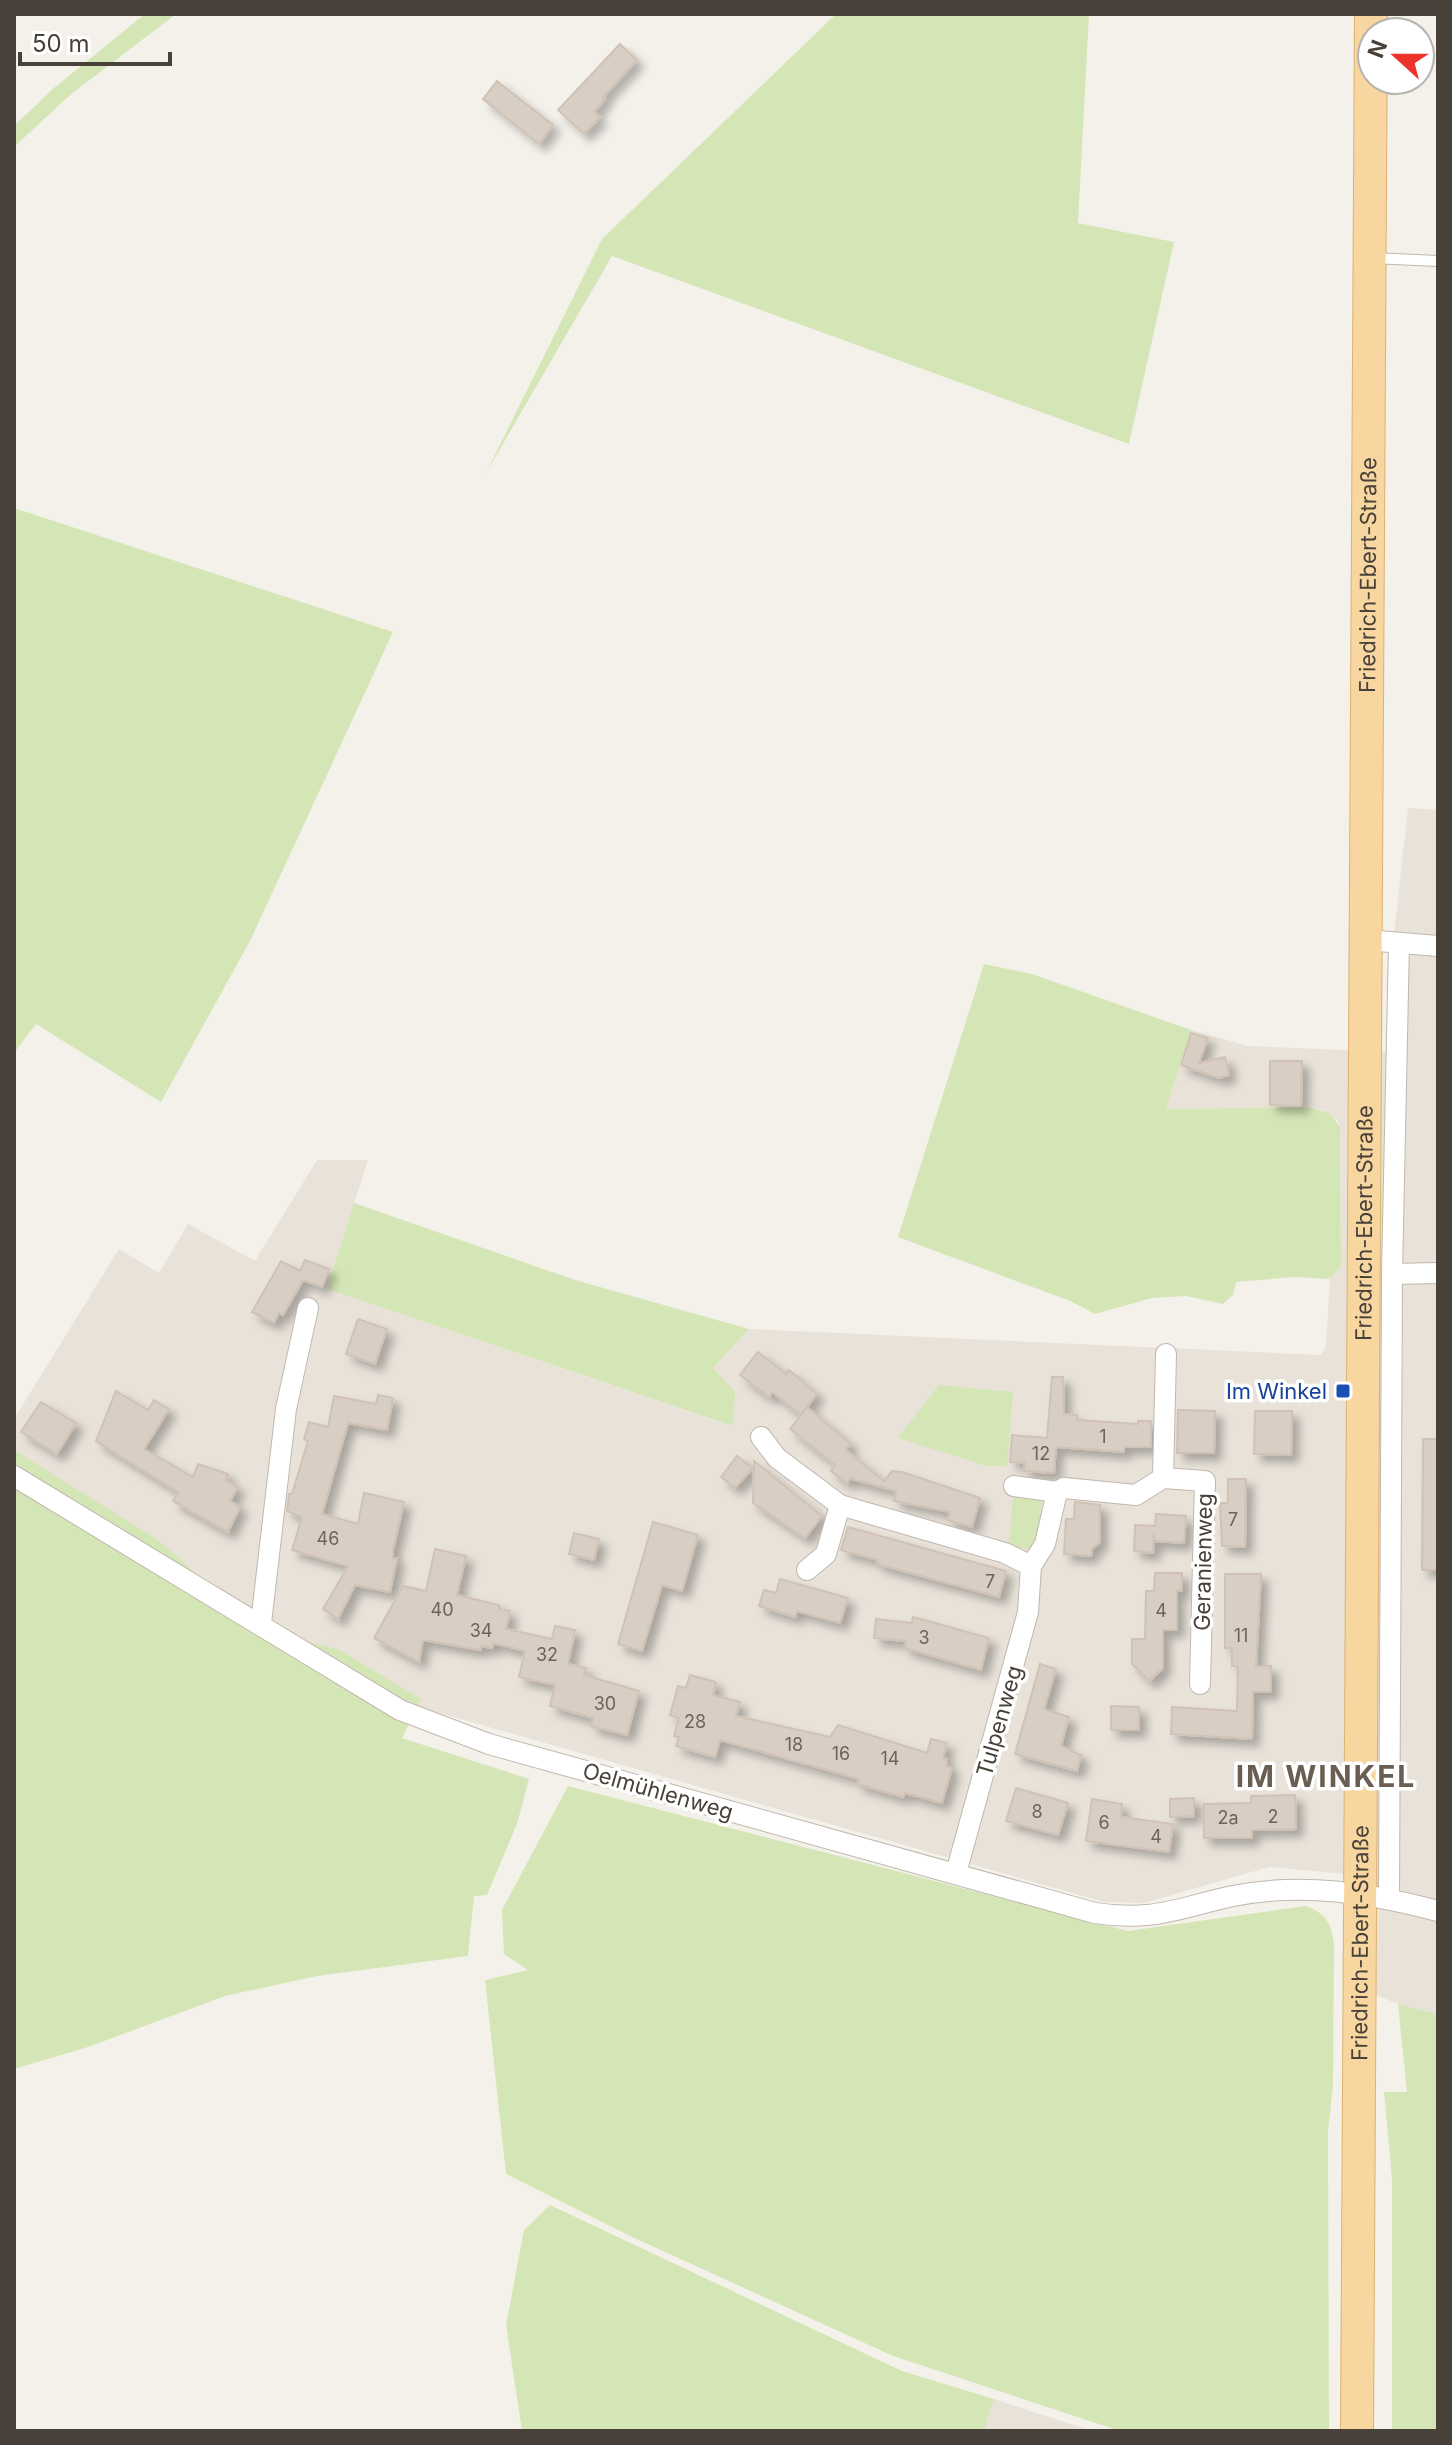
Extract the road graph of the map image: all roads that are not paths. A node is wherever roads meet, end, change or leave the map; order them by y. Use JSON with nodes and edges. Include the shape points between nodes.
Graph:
{"nodes":[{"id":1,"x":1371,"y":14,"type":"edge"},
{"id":2,"x":1369,"y":258,"type":"junction"},
{"id":3,"x":1438,"y":261,"type":"edge"},
{"id":4,"x":1366,"y":940,"type":"junction"},
{"id":5,"x":1399,"y":943,"type":"junction"},
{"id":6,"x":1438,"y":946,"type":"edge"},
{"id":7,"x":1438,"y":1273,"type":"edge"},
{"id":8,"x":1392,"y":1274,"type":"junction"},
{"id":9,"x":308,"y":1308,"type":"dead end"},
{"id":10,"x":1166,"y":1354,"type":"dead end"},
{"id":11,"x":761,"y":1437,"type":"dead end"},
{"id":12,"x":14,"y":1476,"type":"edge"},
{"id":13,"x":1163,"y":1478,"type":"junction"},
{"id":14,"x":1014,"y":1486,"type":"dead end"},
{"id":15,"x":1060,"y":1490,"type":"junction"},
{"id":16,"x":840,"y":1505,"type":"junction"},
{"id":17,"x":1031,"y":1566,"type":"junction"},
{"id":18,"x":807,"y":1570,"type":"dead end"},
{"id":19,"x":261,"y":1623,"type":"junction"},
{"id":20,"x":1200,"y":1684,"type":"dead end"},
{"id":21,"x":956,"y":1873,"type":"junction"},
{"id":22,"x":1375,"y":1895,"type":"junction"},
{"id":23,"x":1438,"y":1911,"type":"edge"},
{"id":24,"x":1357,"y":2431,"type":"edge"}],
"edges":[{"from":1,"to":2,"type":"main road","name":"Friedrich-Ebert-Straße"},
{"from":2,"to":3,"type":"lane"},
{"from":2,"to":4,"type":"main road","name":"Friedrich-Ebert-Straße"},
{"from":4,"to":5,"type":"street"},
{"from":4,"to":22,"type":"main road","name":"Friedrich-Ebert-Straße"},
{"from":5,"to":6,"type":"street"},
{"from":5,"to":8,"type":"street","name":"Friedrich-Ebert-Straße"},
{"from":7,"to":8,"type":"street"},
{"from":8,"to":22,"type":"street","name":"Friedrich-Ebert-Straße"},
{"from":9,"to":19,"type":"street","via":[[286,1409]]},
{"from":10,"to":13,"type":"street","name":"Geranienweg"},
{"from":11,"to":16,"type":"street","via":[[777,1458]]},
{"from":12,"to":19,"type":"street","name":"Oelmühlenweg"},
{"from":13,"to":15,"type":"street","name":"Geranienweg","via":[[1136,1495]]},
{"from":13,"to":20,"type":"street","name":"Geranienweg","via":[[1205,1481]]},
{"from":14,"to":15,"type":"street","name":"Geranienweg"},
{"from":15,"to":17,"type":"street","name":"Tulpenweg","via":[[1045,1544]]},
{"from":16,"to":17,"type":"street","via":[[1005,1553]]},
{"from":16,"to":18,"type":"street","via":[[826,1554]]},
{"from":17,"to":21,"type":"street","name":"Tulpenweg","via":[[1028,1612]]},
{"from":19,"to":21,"type":"street","name":"Oelmühlenweg","via":[[400,1710],[489,1744]]},
{"from":21,"to":22,"type":"street","name":"Oelmühlenweg","via":[[1129,1919],[1279,1890]]},
{"from":22,"to":23,"type":"street","name":"Oelmühlenweg"},
{"from":22,"to":24,"type":"main road","name":"Friedrich-Ebert-Straße"}]}
